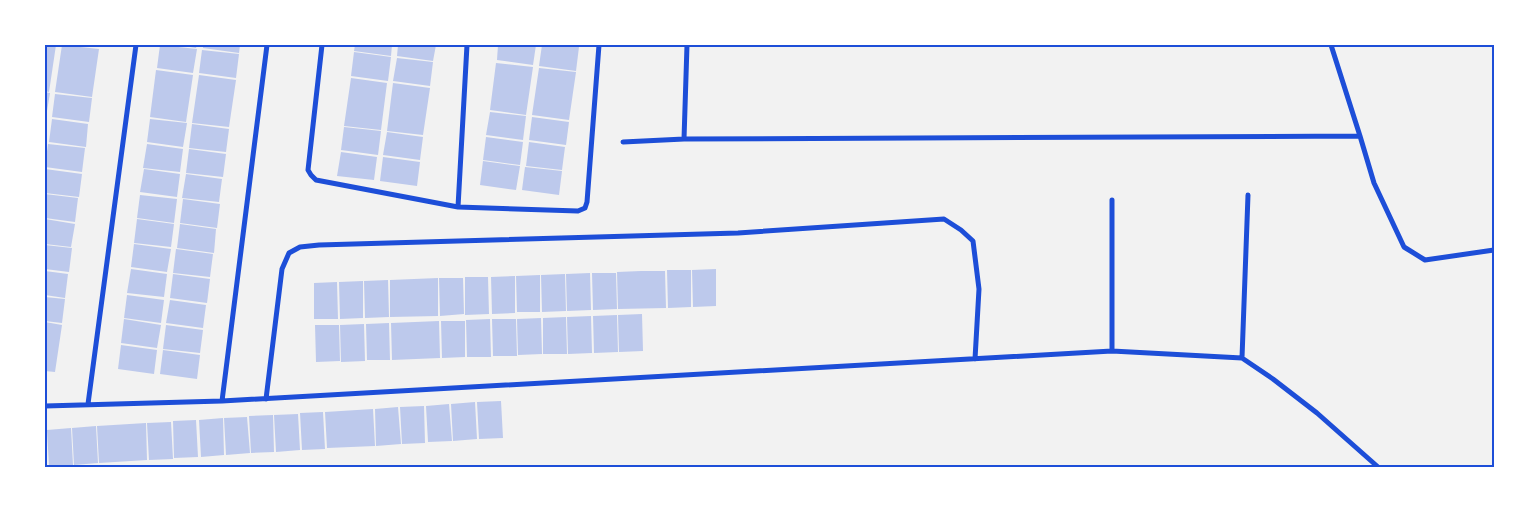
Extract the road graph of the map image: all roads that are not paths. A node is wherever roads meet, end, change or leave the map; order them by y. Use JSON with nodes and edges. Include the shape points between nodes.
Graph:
{"nodes":[{"id":1,"x":136,"y":45,"type":"edge"},
{"id":2,"x":267,"y":45,"type":"edge"},
{"id":3,"x":322,"y":45,"type":"edge"},
{"id":4,"x":468,"y":45,"type":"edge"},
{"id":5,"x":600,"y":45,"type":"edge"},
{"id":6,"x":687,"y":45,"type":"edge"},
{"id":7,"x":1330,"y":45,"type":"edge"},
{"id":8,"x":1360,"y":136,"type":"junction"},
{"id":9,"x":684,"y":139,"type":"junction"},
{"id":10,"x":624,"y":142,"type":"dead end"},
{"id":11,"x":1248,"y":195,"type":"dead end"},
{"id":12,"x":1112,"y":200,"type":"dead end"},
{"id":13,"x":458,"y":207,"type":"junction"},
{"id":14,"x":1494,"y":250,"type":"edge"},
{"id":15,"x":1112,"y":351,"type":"junction"},
{"id":16,"x":1242,"y":358,"type":"junction"},
{"id":17,"x":975,"y":359,"type":"junction"},
{"id":18,"x":266,"y":398,"type":"junction"},
{"id":19,"x":222,"y":402,"type":"junction"},
{"id":20,"x":88,"y":404,"type":"junction"},
{"id":21,"x":45,"y":406,"type":"edge"},
{"id":22,"x":1378,"y":467,"type":"edge"}],
"edges":[{"from":1,"to":20,"type":"street"},
{"from":2,"to":19,"type":"street"},
{"from":3,"to":13,"type":"street","via":[[308,170],[311,175],[316,180]]},
{"from":4,"to":13,"type":"street"},
{"from":5,"to":13,"type":"street","via":[[585,208],[578,212]]},
{"from":6,"to":9,"type":"street"},
{"from":7,"to":8,"type":"street"},
{"from":8,"to":9,"type":"street"},
{"from":8,"to":14,"type":"street","via":[[1374,183],[1404,247],[1425,260]]},
{"from":9,"to":10,"type":"street"},
{"from":11,"to":16,"type":"street"},
{"from":12,"to":15,"type":"street"},
{"from":15,"to":16,"type":"street"},
{"from":15,"to":17,"type":"street"},
{"from":16,"to":22,"type":"street","via":[[1317,413]]},
{"from":17,"to":18,"type":"street"},
{"from":17,"to":18,"type":"street","via":[[979,288],[973,241],[944,219],[738,233],[319,245],[300,247],[290,253],[282,269]]},
{"from":18,"to":19,"type":"street"},
{"from":19,"to":20,"type":"street"},
{"from":20,"to":21,"type":"street"}]}
